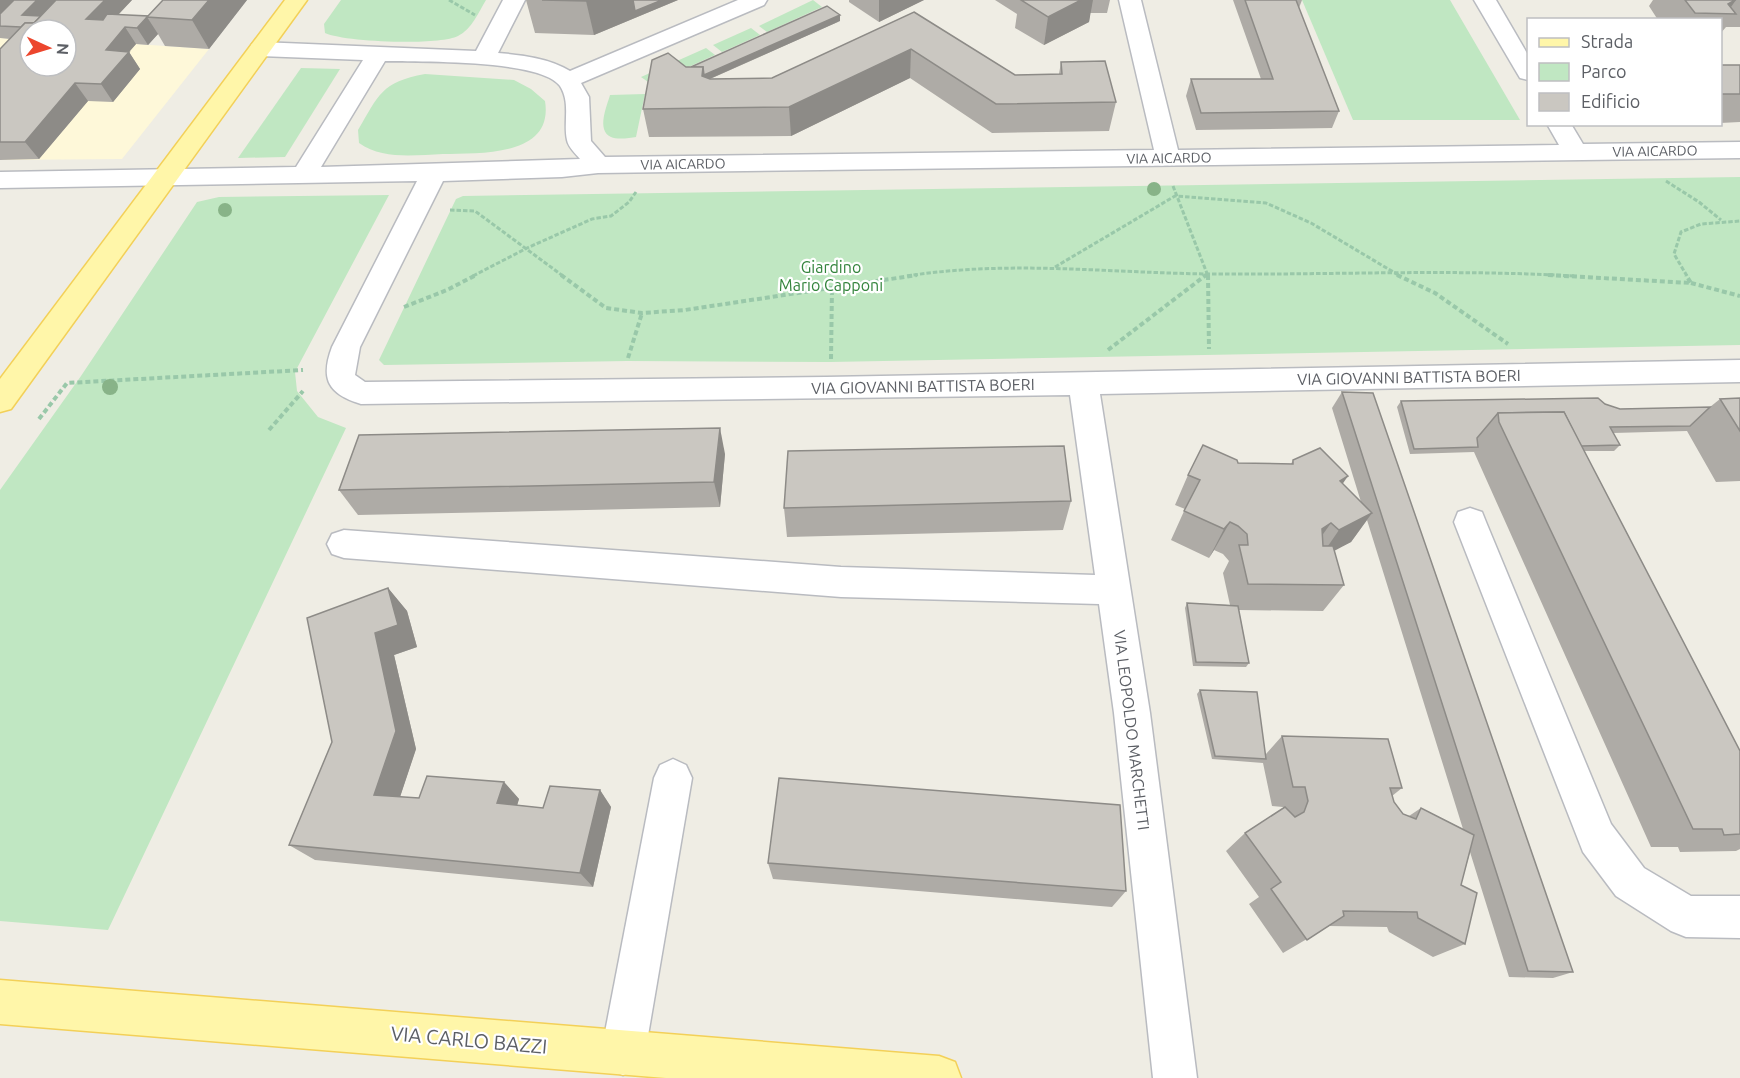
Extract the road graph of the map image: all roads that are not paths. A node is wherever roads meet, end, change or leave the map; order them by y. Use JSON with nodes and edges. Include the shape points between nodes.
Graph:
{"nodes":[{"id":1,"x":296,"y":0,"type":"edge"},
{"id":2,"x":514,"y":0,"type":"edge"},
{"id":3,"x":756,"y":0,"type":"edge"},
{"id":4,"x":1130,"y":0,"type":"edge"},
{"id":5,"x":1485,"y":0,"type":"edge"},
{"id":6,"x":260,"y":49,"type":"junction"},
{"id":7,"x":378,"y":53,"type":"junction"},
{"id":8,"x":484,"y":58,"type":"junction"},
{"id":9,"x":1527,"y":71,"type":"edge"},
{"id":10,"x":567,"y":80,"type":"junction"},
{"id":11,"x":1560,"y":126,"type":"edge"},
{"id":12,"x":1740,"y":150,"type":"edge"},
{"id":13,"x":1575,"y":152,"type":"junction"},
{"id":14,"x":598,"y":165,"type":"junction"},
{"id":15,"x":1170,"y":169,"type":"junction"},
{"id":16,"x":434,"y":173,"type":"junction"},
{"id":17,"x":304,"y":175,"type":"junction"},
{"id":18,"x":165,"y":177,"type":"junction"},
{"id":19,"x":0,"y":180,"type":"edge"},
{"id":20,"x":1740,"y":371,"type":"edge"},
{"id":21,"x":1083,"y":383,"type":"junction"},
{"id":22,"x":0,"y":401,"type":"edge"},
{"id":23,"x":1470,"y":522,"type":"dead end"},
{"id":24,"x":344,"y":544,"type":"dead end"},
{"id":25,"x":1114,"y":590,"type":"junction"},
{"id":26,"x":673,"y":778,"type":"dead end"},
{"id":27,"x":1740,"y":917,"type":"edge"},
{"id":28,"x":0,"y":1002,"type":"edge"},
{"id":29,"x":623,"y":1053,"type":"junction"},
{"id":30,"x":939,"y":1078,"type":"edge"},
{"id":31,"x":1175,"y":1078,"type":"edge"}],
"edges":[{"from":1,"to":6,"type":"main road"},
{"from":2,"to":8,"type":"street"},
{"from":3,"to":10,"type":"street"},
{"from":4,"to":15,"type":"street"},
{"from":5,"to":9,"type":"street"},
{"from":6,"to":7,"type":"street"},
{"from":6,"to":18,"type":"main road"},
{"from":7,"to":8,"type":"street"},
{"from":7,"to":17,"type":"street"},
{"from":8,"to":10,"type":"street","via":[[523,62],[552,70]]},
{"from":10,"to":14,"type":"street","via":[[577,97],[579,142]]},
{"from":11,"to":13,"type":"street"},
{"from":12,"to":13,"type":"street","name":"VIA AICARDO"},
{"from":13,"to":15,"type":"street","name":"VIA AICARDO"},
{"from":14,"to":15,"type":"street","name":"VIA AICARDO"},
{"from":14,"to":16,"type":"street","name":"VIA AICARDO"},
{"from":16,"to":17,"type":"street","name":"VIA AICARDO"},
{"from":16,"to":21,"type":"street","name":"VIA GIOVANNI BATTISTA BOERI","via":[[345,347],[339,376],[346,387],[361,393]]},
{"from":17,"to":18,"type":"street","name":"VIA AICARDO"},
{"from":18,"to":19,"type":"street","name":"VIA AICARDO"},
{"from":18,"to":22,"type":"main road"},
{"from":20,"to":21,"type":"street","name":"VIA GIOVANNI BATTISTA BOERI"},
{"from":21,"to":25,"type":"street","name":"VIA LEOPOLDO MARCHETTI"},
{"from":23,"to":27,"type":"street","via":[[1597,838],[1630,882],[1686,916]]},
{"from":24,"to":25,"type":"street","via":[[842,582]]},
{"from":25,"to":31,"type":"street","name":"VIA LEOPOLDO MARCHETTI"},
{"from":26,"to":29,"type":"street"},
{"from":28,"to":29,"type":"main road","name":"VIA CARLO BAZZI"},
{"from":29,"to":30,"type":"main road","name":"VIA CARLO BAZZI"}]}
